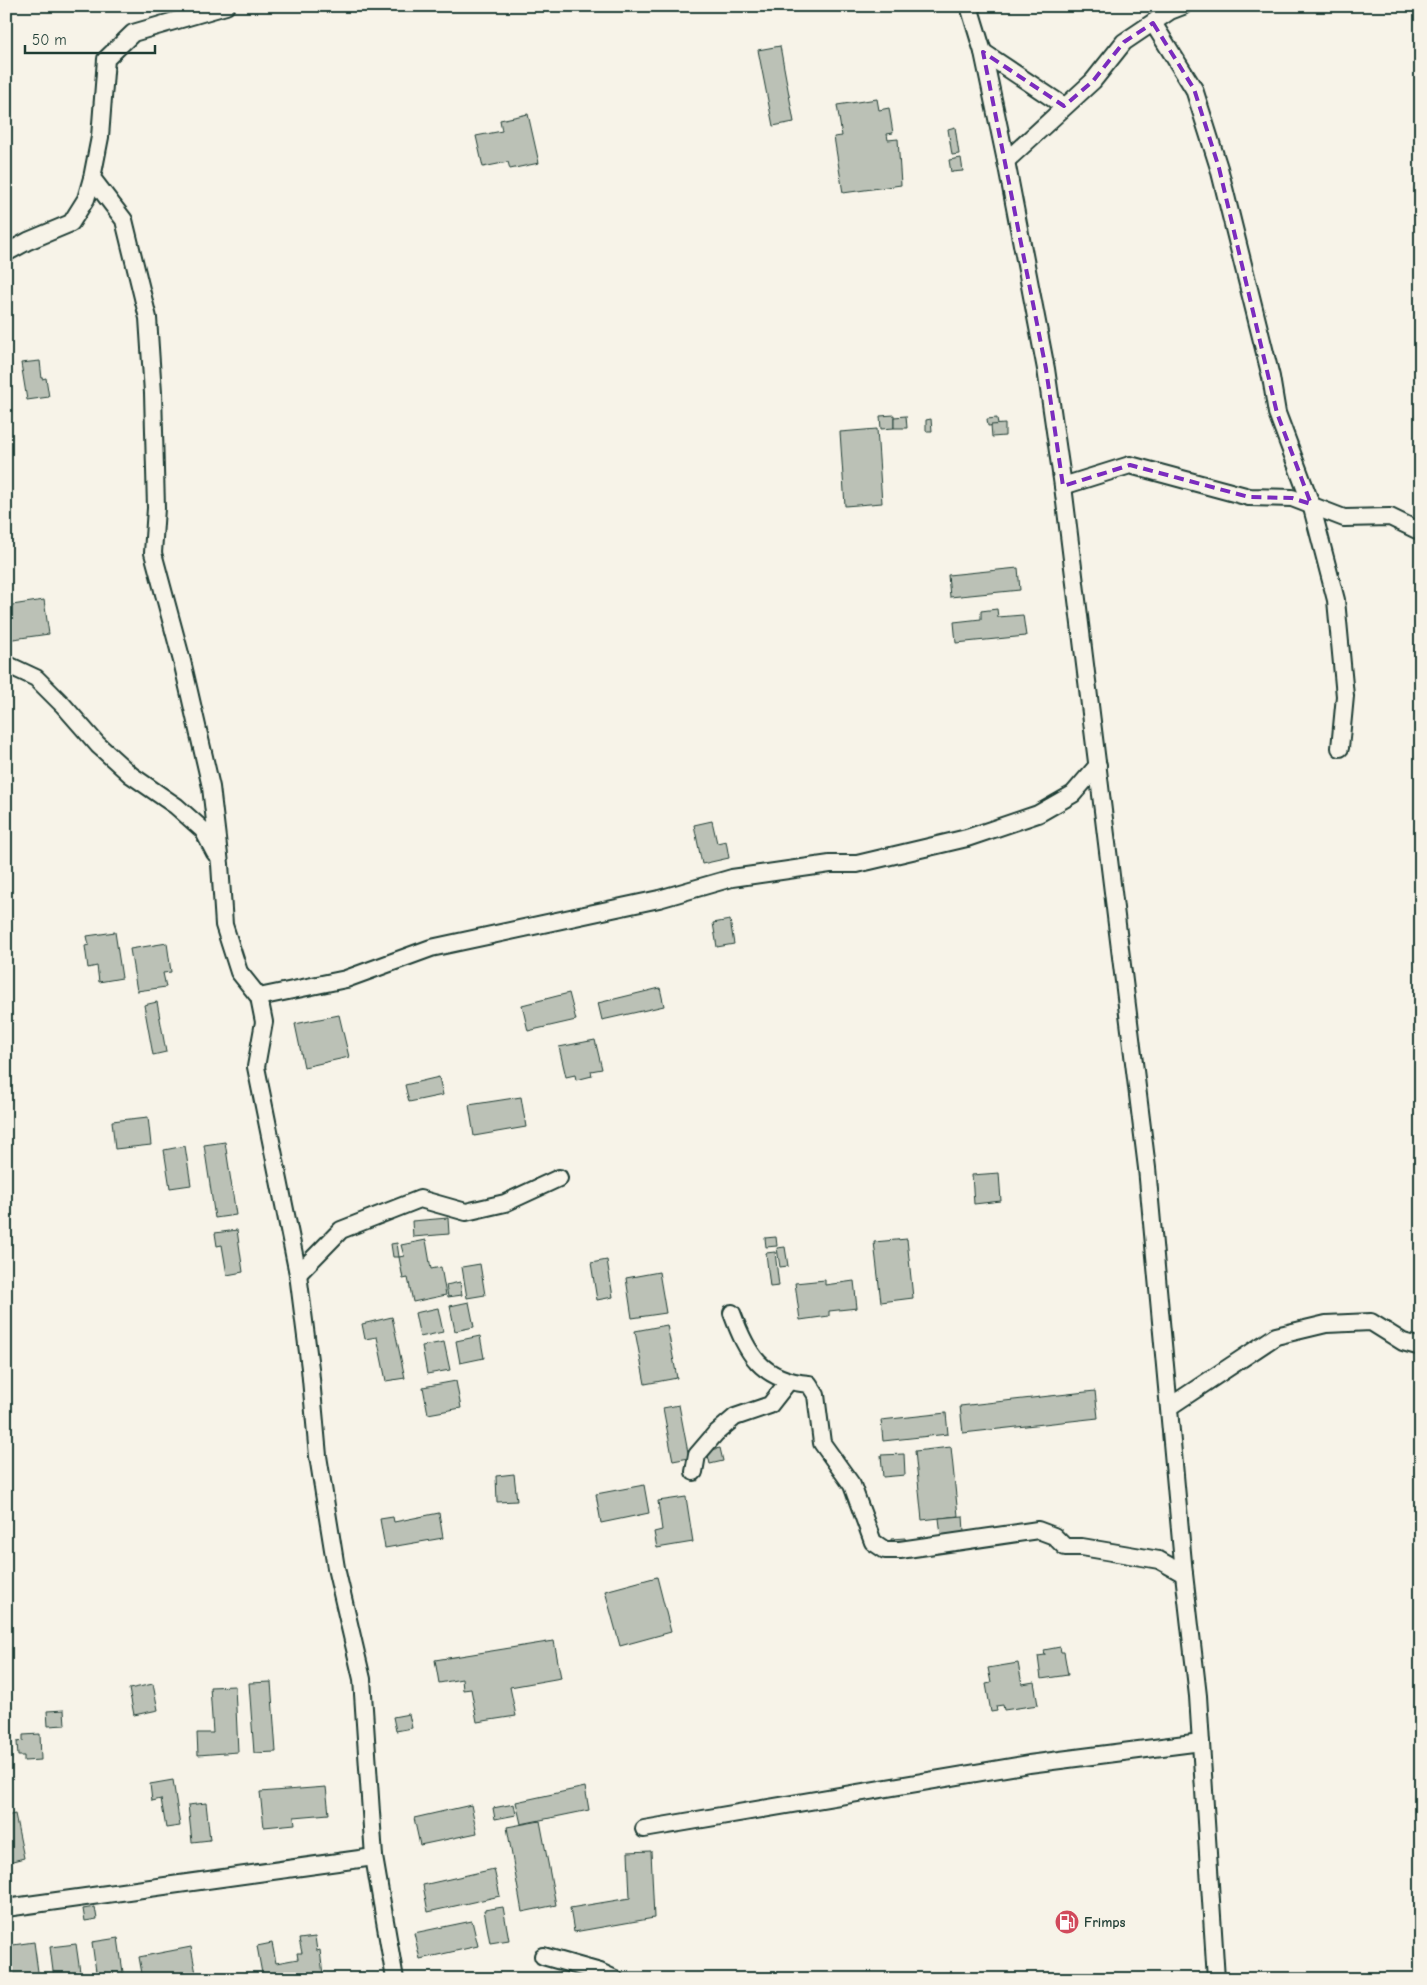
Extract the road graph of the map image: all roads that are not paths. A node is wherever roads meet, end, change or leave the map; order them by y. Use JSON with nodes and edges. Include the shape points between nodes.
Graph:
{"nodes":[{"id":1,"x":226,"y":6,"type":"edge"},
{"id":2,"x":969,"y":6,"type":"edge"},
{"id":3,"x":1183,"y":6,"type":"edge"},
{"id":4,"x":1153,"y":23,"type":"junction"},
{"id":5,"x":983,"y":52,"type":"junction"},
{"id":6,"x":1064,"y":106,"type":"junction"},
{"id":7,"x":1006,"y":160,"type":"junction"},
{"id":8,"x":92,"y":178,"type":"junction"},
{"id":9,"x":6,"y":253,"type":"edge"},
{"id":10,"x":1063,"y":486,"type":"junction"},
{"id":11,"x":1311,"y":504,"type":"junction"},
{"id":12,"x":1421,"y":532,"type":"edge"},
{"id":13,"x":6,"y":664,"type":"edge"},
{"id":14,"x":1340,"y":748,"type":"dead end"},
{"id":15,"x":1098,"y":765,"type":"junction"},
{"id":16,"x":220,"y":864,"type":"junction"},
{"id":17,"x":259,"y":998,"type":"junction"},
{"id":18,"x":559,"y":1178,"type":"dead end"},
{"id":19,"x":298,"y":1274,"type":"junction"},
{"id":20,"x":732,"y":1312,"type":"dead end"},
{"id":21,"x":1421,"y":1347,"type":"edge"},
{"id":22,"x":788,"y":1382,"type":"junction"},
{"id":23,"x":1169,"y":1407,"type":"junction"},
{"id":24,"x":694,"y":1472,"type":"dead end"},
{"id":25,"x":1184,"y":1574,"type":"junction"},
{"id":26,"x":1201,"y":1742,"type":"junction"},
{"id":27,"x":644,"y":1829,"type":"dead end"},
{"id":28,"x":374,"y":1857,"type":"junction"},
{"id":29,"x":6,"y":1908,"type":"edge"},
{"id":30,"x":544,"y":1956,"type":"dead end"},
{"id":31,"x":395,"y":1979,"type":"edge"},
{"id":32,"x":615,"y":1979,"type":"edge"},
{"id":33,"x":1216,"y":1979,"type":"edge"}],
"edges":[{"from":1,"to":8,"type":"street","via":[[133,33],[106,59],[100,137]]},
{"from":2,"to":5,"type":"street"},
{"from":3,"to":4,"type":"street"},
{"from":4,"to":6,"type":"street","via":[[1124,42],[1093,81]]},
{"from":4,"to":11,"type":"street","via":[[1194,89],[1219,168],[1271,376],[1277,413]]},
{"from":5,"to":6,"type":"street"},
{"from":5,"to":7,"type":"street"},
{"from":6,"to":7,"type":"street"},
{"from":7,"to":10,"type":"street","via":[[1046,369]]},
{"from":8,"to":9,"type":"street","via":[[86,199],[71,223]]},
{"from":8,"to":16,"type":"street","via":[[124,220],[148,318],[155,498],[153,553],[210,787]]},
{"from":10,"to":11,"type":"street","via":[[1130,465],[1249,497],[1292,498]]},
{"from":10,"to":15,"type":"street"},
{"from":11,"to":12,"type":"street","via":[[1344,518],[1390,517]]},
{"from":11,"to":14,"type":"street","via":[[1336,600],[1345,696]]},
{"from":13,"to":16,"type":"street","via":[[36,678],[98,745],[131,775],[176,806],[203,830]]},
{"from":15,"to":17,"type":"street","via":[[1073,794],[1038,814],[967,838],[857,864],[830,864],[732,878],[659,899],[431,948],[346,979]]},
{"from":15,"to":23,"type":"street","via":[[1147,1168]]},
{"from":16,"to":17,"type":"street","via":[[224,925],[239,972]]},
{"from":17,"to":19,"type":"street","via":[[264,1022],[256,1067]]},
{"from":18,"to":19,"type":"street","via":[[505,1203],[466,1212],[420,1199],[341,1230]]},
{"from":19,"to":28,"type":"street","via":[[318,1456],[336,1568],[362,1679]]},
{"from":20,"to":22,"type":"street","via":[[743,1344],[772,1374]]},
{"from":21,"to":23,"type":"street","via":[[1404,1342],[1371,1322],[1326,1324],[1276,1336]]},
{"from":22,"to":24,"type":"street","via":[[770,1405],[735,1417],[715,1434],[697,1455]]},
{"from":22,"to":25,"type":"street","via":[[809,1384],[816,1395],[822,1443],[852,1485],[873,1542],[885,1550],[1038,1530],[1054,1536],[1065,1548],[1082,1547],[1159,1560]]},
{"from":23,"to":25,"type":"street"},
{"from":25,"to":26,"type":"street"},
{"from":26,"to":27,"type":"street","via":[[1029,1764]]},
{"from":26,"to":33,"type":"street"},
{"from":28,"to":29,"type":"street"},
{"from":28,"to":31,"type":"street"},
{"from":30,"to":32,"type":"street"}]}
